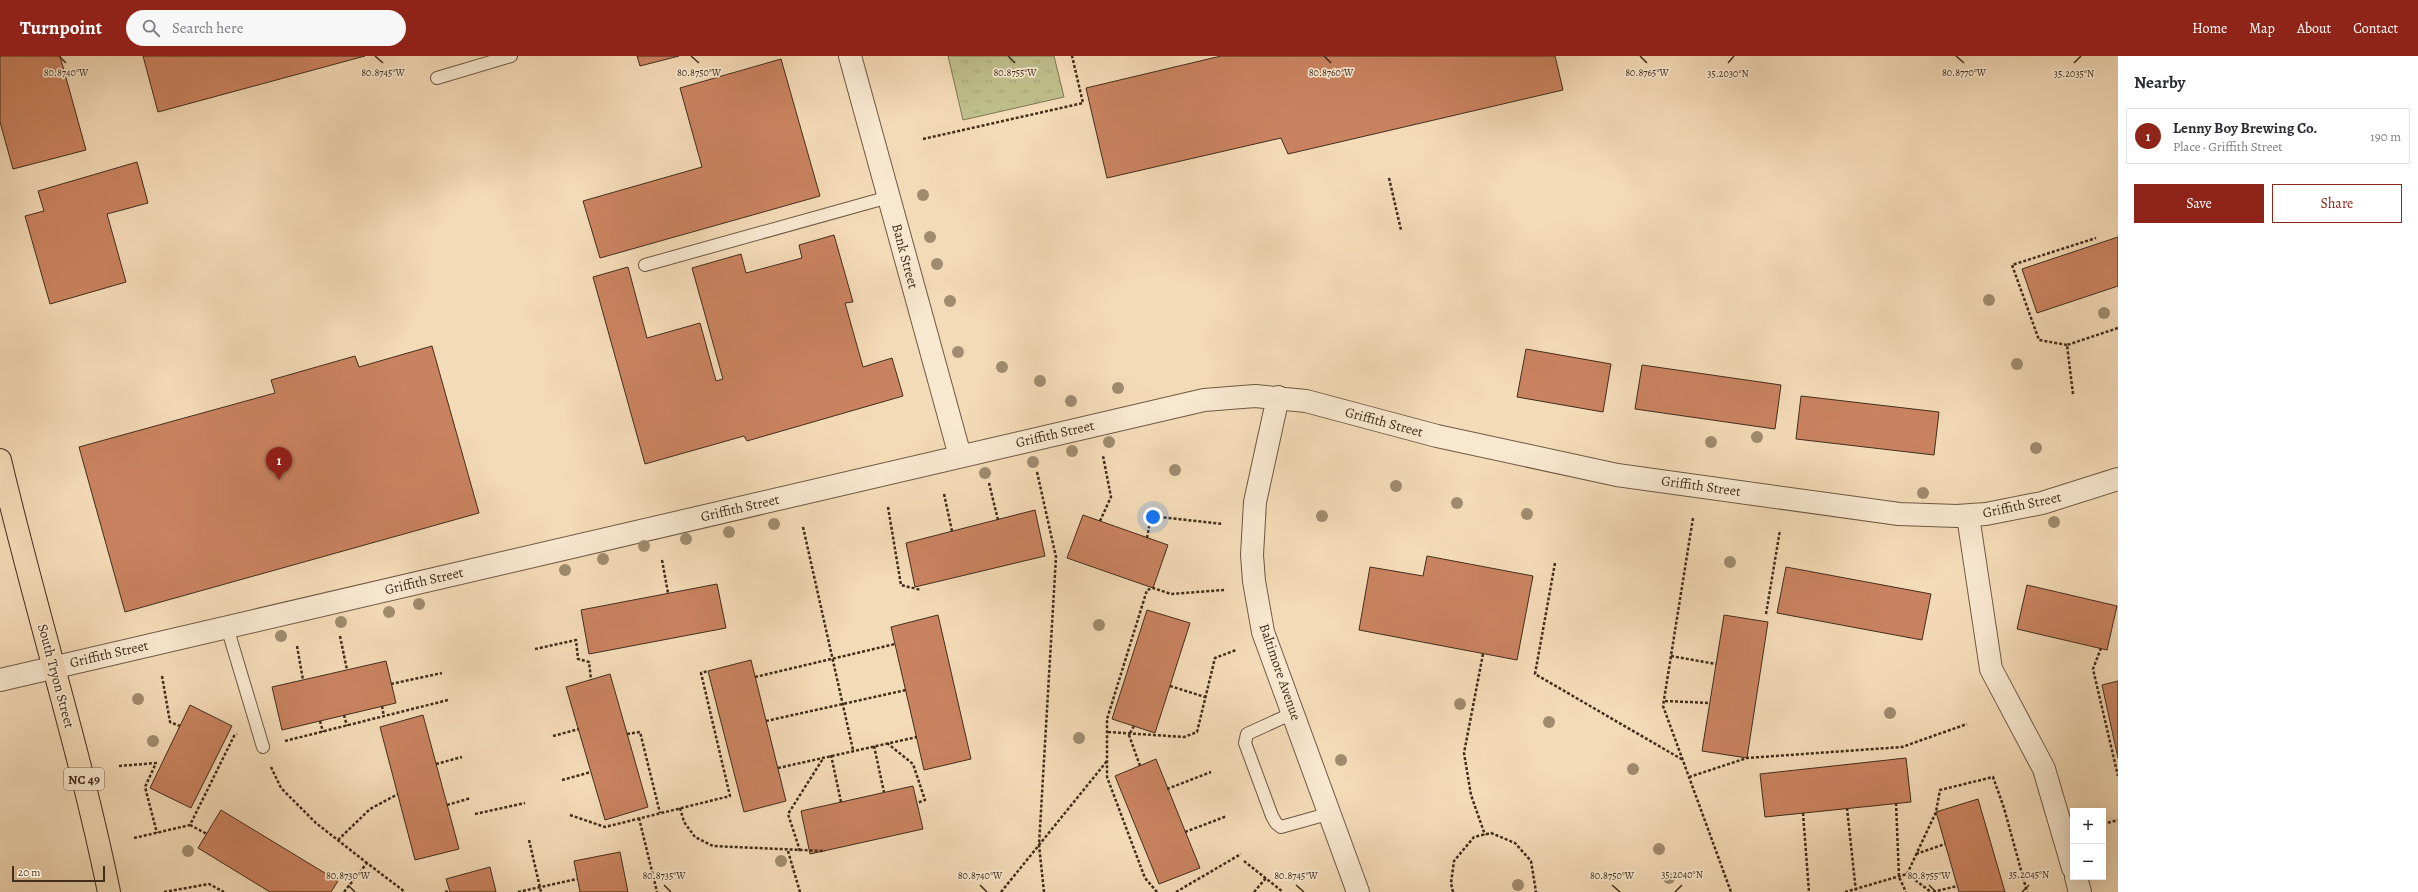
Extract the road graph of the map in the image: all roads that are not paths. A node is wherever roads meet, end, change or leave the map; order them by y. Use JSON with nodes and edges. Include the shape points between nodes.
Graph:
{"nodes":[{"id":1,"x":511,"y":56,"type":"edge"},
{"id":2,"x":850,"y":56,"type":"edge"},
{"id":3,"x":437,"y":78,"type":"dead end"},
{"id":4,"x":889,"y":197,"type":"junction"},
{"id":5,"x":645,"y":264,"type":"dead end"},
{"id":6,"x":1278,"y":397,"type":"junction"},
{"id":7,"x":960,"y":456,"type":"junction"},
{"id":8,"x":0,"y":460,"type":"edge"},
{"id":9,"x":2118,"y":479,"type":"edge"},
{"id":10,"x":1968,"y":516,"type":"junction"},
{"id":11,"x":227,"y":627,"type":"junction"},
{"id":12,"x":55,"y":667,"type":"junction"},
{"id":13,"x":0,"y":680,"type":"edge"},
{"id":14,"x":1293,"y":713,"type":"junction"},
{"id":15,"x":262,"y":747,"type":"road end"},
{"id":16,"x":1331,"y":813,"type":"junction"},
{"id":17,"x":2070,"y":858,"type":"edge"},
{"id":18,"x":2077,"y":880,"type":"edge"},
{"id":19,"x":109,"y":892,"type":"edge"},
{"id":20,"x":1358,"y":892,"type":"edge"},
{"id":21,"x":2080,"y":892,"type":"edge"}],
"edges":[{"from":1,"to":3,"type":"lane"},
{"from":2,"to":4,"type":"street","name":"Bank Street"},
{"from":4,"to":5,"type":"lane"},
{"from":4,"to":7,"type":"street","name":"Bank Street"},
{"from":6,"to":7,"type":"street","name":"Griffith Street","via":[[1204,400]]},
{"from":6,"to":10,"type":"street","name":"Griffith Street","via":[[1306,401],[1518,455],[1617,475],[1899,514]]},
{"from":6,"to":14,"type":"street","name":"Baltimore Avenue","via":[[1255,502],[1252,555],[1254,581],[1264,632]]},
{"from":7,"to":11,"type":"street","name":"Griffith Street"},
{"from":8,"to":12,"type":"main road","name":"South Tryon Street","number":"NC 49","via":[[27,572]]},
{"from":9,"to":10,"type":"street","name":"Griffith Street","via":[[2042,503]]},
{"from":10,"to":17,"type":"street","via":[[1991,669],[2044,769]]},
{"from":11,"to":12,"type":"street","name":"Griffith Street"},
{"from":11,"to":15,"type":"lane"},
{"from":12,"to":13,"type":"street","name":"Griffith Street"},
{"from":12,"to":19,"type":"main road","name":"South Tryon Street","number":"NC 49","via":[[94,817]]},
{"from":14,"to":16,"type":"street","name":"Baltimore Avenue"},
{"from":14,"to":16,"type":"lane","via":[[1255,729],[1247,734],[1245,742],[1272,816],[1281,827]]},
{"from":16,"to":20,"type":"street","name":"Baltimore Avenue"},
{"from":18,"to":21,"type":"street"}]}
